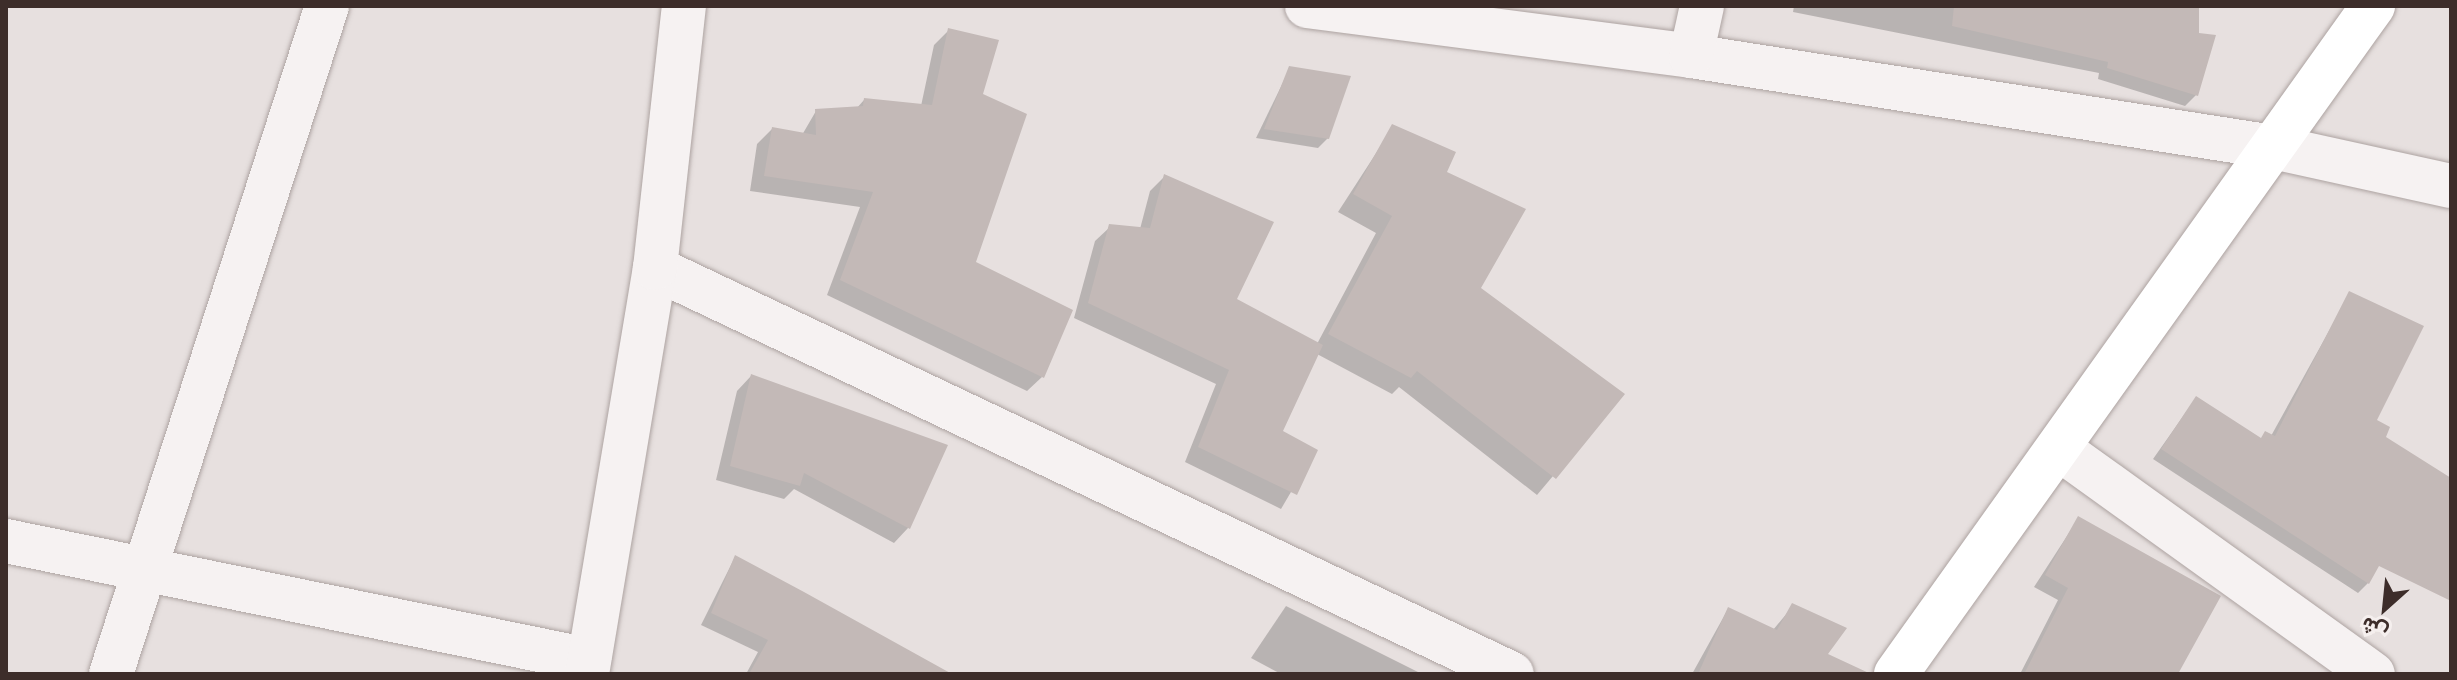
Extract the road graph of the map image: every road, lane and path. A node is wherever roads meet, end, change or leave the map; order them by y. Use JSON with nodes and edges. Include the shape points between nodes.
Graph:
{"nodes":[{"id":1,"x":327,"y":6,"type":"edge"},
{"id":2,"x":684,"y":6,"type":"edge"},
{"id":3,"x":1307,"y":6,"type":"edge"},
{"id":4,"x":1702,"y":6,"type":"edge"},
{"id":5,"x":2373,"y":6,"type":"edge"},
{"id":6,"x":1691,"y":56,"type":"junction"},
{"id":7,"x":2273,"y":147,"type":"junction"},
{"id":8,"x":2451,"y":186,"type":"edge"},
{"id":9,"x":655,"y":268,"type":"junction"},
{"id":10,"x":2061,"y":450,"type":"junction"},
{"id":11,"x":6,"y":541,"type":"edge"},
{"id":12,"x":147,"y":570,"type":"junction"},
{"id":13,"x":588,"y":667,"type":"edge"},
{"id":14,"x":111,"y":674,"type":"edge"},
{"id":15,"x":1512,"y":674,"type":"edge"},
{"id":16,"x":1896,"y":674,"type":"edge"},
{"id":17,"x":2373,"y":674,"type":"edge"}],
"edges":[{"from":1,"to":12,"type":"street"},
{"from":2,"to":9,"type":"street"},
{"from":3,"to":6,"type":"street"},
{"from":4,"to":6,"type":"street"},
{"from":5,"to":7,"type":"street"},
{"from":6,"to":7,"type":"street"},
{"from":7,"to":8,"type":"street"},
{"from":7,"to":10,"type":"street"},
{"from":9,"to":13,"type":"street"},
{"from":9,"to":15,"type":"street"},
{"from":10,"to":16,"type":"street"},
{"from":10,"to":17,"type":"street"},
{"from":11,"to":12,"type":"street"},
{"from":12,"to":13,"type":"street"},
{"from":12,"to":14,"type":"street"}]}
